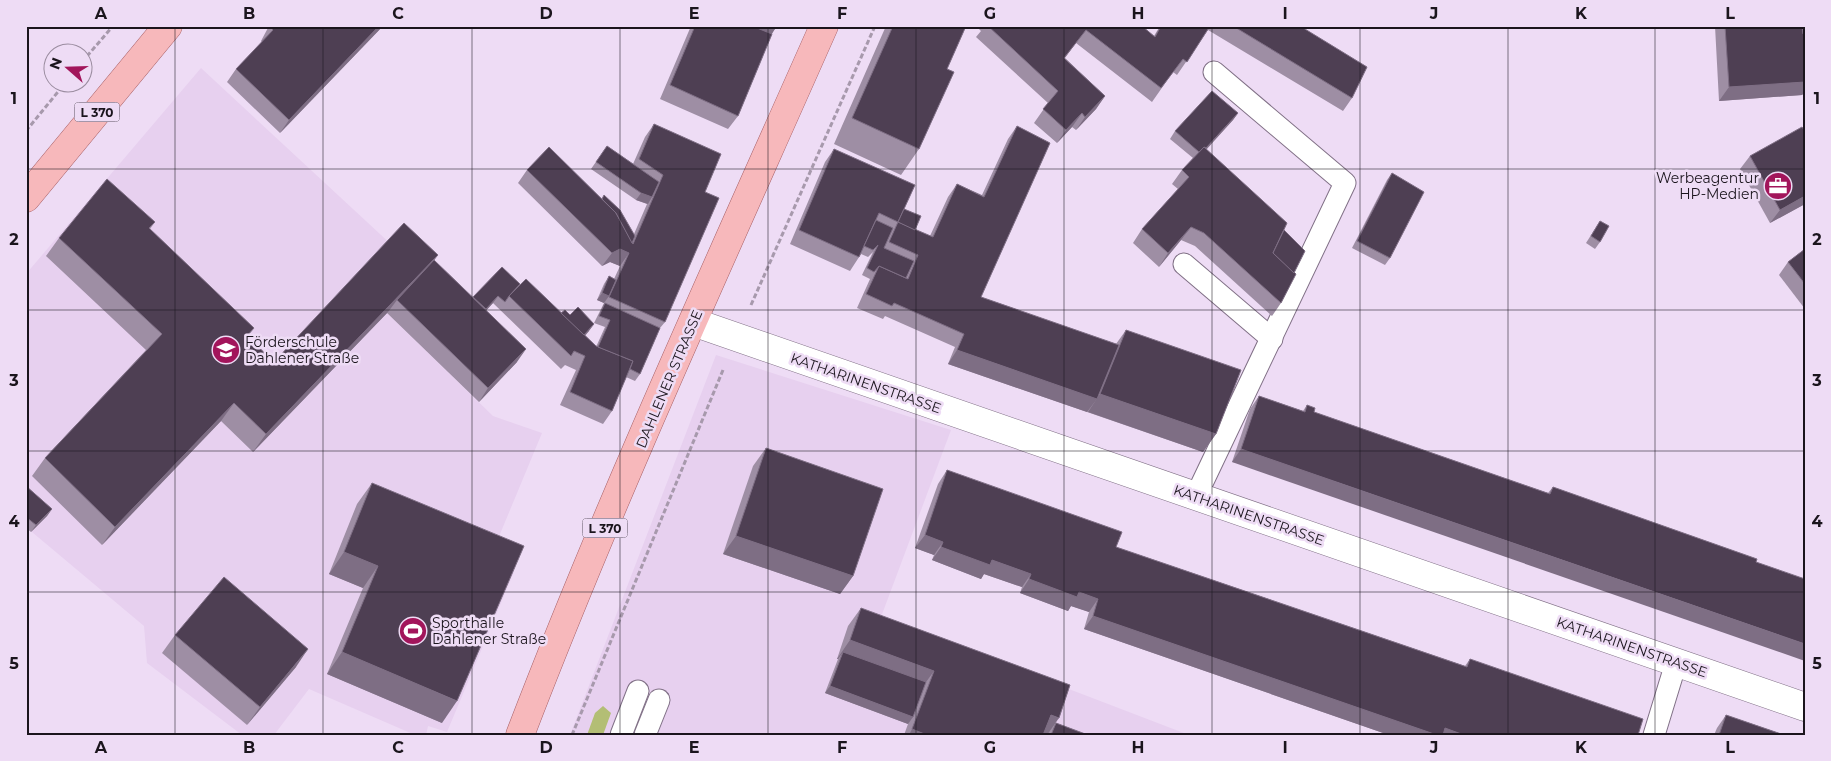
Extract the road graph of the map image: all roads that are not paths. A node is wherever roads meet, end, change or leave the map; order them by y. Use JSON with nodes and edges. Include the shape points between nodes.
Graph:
{"nodes":[{"id":1,"x":168,"y":26,"type":"edge"},
{"id":2,"x":824,"y":26,"type":"edge"},
{"id":3,"x":1214,"y":72,"type":"dead end"},
{"id":4,"x":26,"y":198,"type":"edge"},
{"id":5,"x":1184,"y":264,"type":"dead end"},
{"id":6,"x":693,"y":322,"type":"junction"},
{"id":7,"x":1272,"y":339,"type":"junction"},
{"id":8,"x":1196,"y":496,"type":"junction"},
{"id":9,"x":1676,"y":663,"type":"junction"},
{"id":10,"x":638,"y":691,"type":"dead end"},
{"id":11,"x":659,"y":700,"type":"dead end"},
{"id":12,"x":1805,"y":707,"type":"edge"},
{"id":13,"x":520,"y":735,"type":"edge"},
{"id":14,"x":621,"y":735,"type":"edge"},
{"id":15,"x":645,"y":735,"type":"edge"},
{"id":16,"x":1654,"y":735,"type":"edge"}],
"edges":[{"from":1,"to":4,"type":"main road","number":"L 370"},
{"from":2,"to":6,"type":"main road","name":"DAHLENER STRASSE","number":"L 370"},
{"from":3,"to":7,"type":"lane","via":[[1345,183]]},
{"from":5,"to":7,"type":"lane"},
{"from":6,"to":8,"type":"street","name":"KATHARINENSTRASSE"},
{"from":6,"to":13,"type":"main road","name":"DAHLENER STRASSE","number":"L 370","via":[[551,654]]},
{"from":7,"to":8,"type":"lane"},
{"from":8,"to":9,"type":"street","name":"KATHARINENSTRASSE"},
{"from":9,"to":12,"type":"street","name":"KATHARINENSTRASSE"},
{"from":9,"to":16,"type":"lane"},
{"from":10,"to":14,"type":"lane"},
{"from":11,"to":15,"type":"lane"}]}
